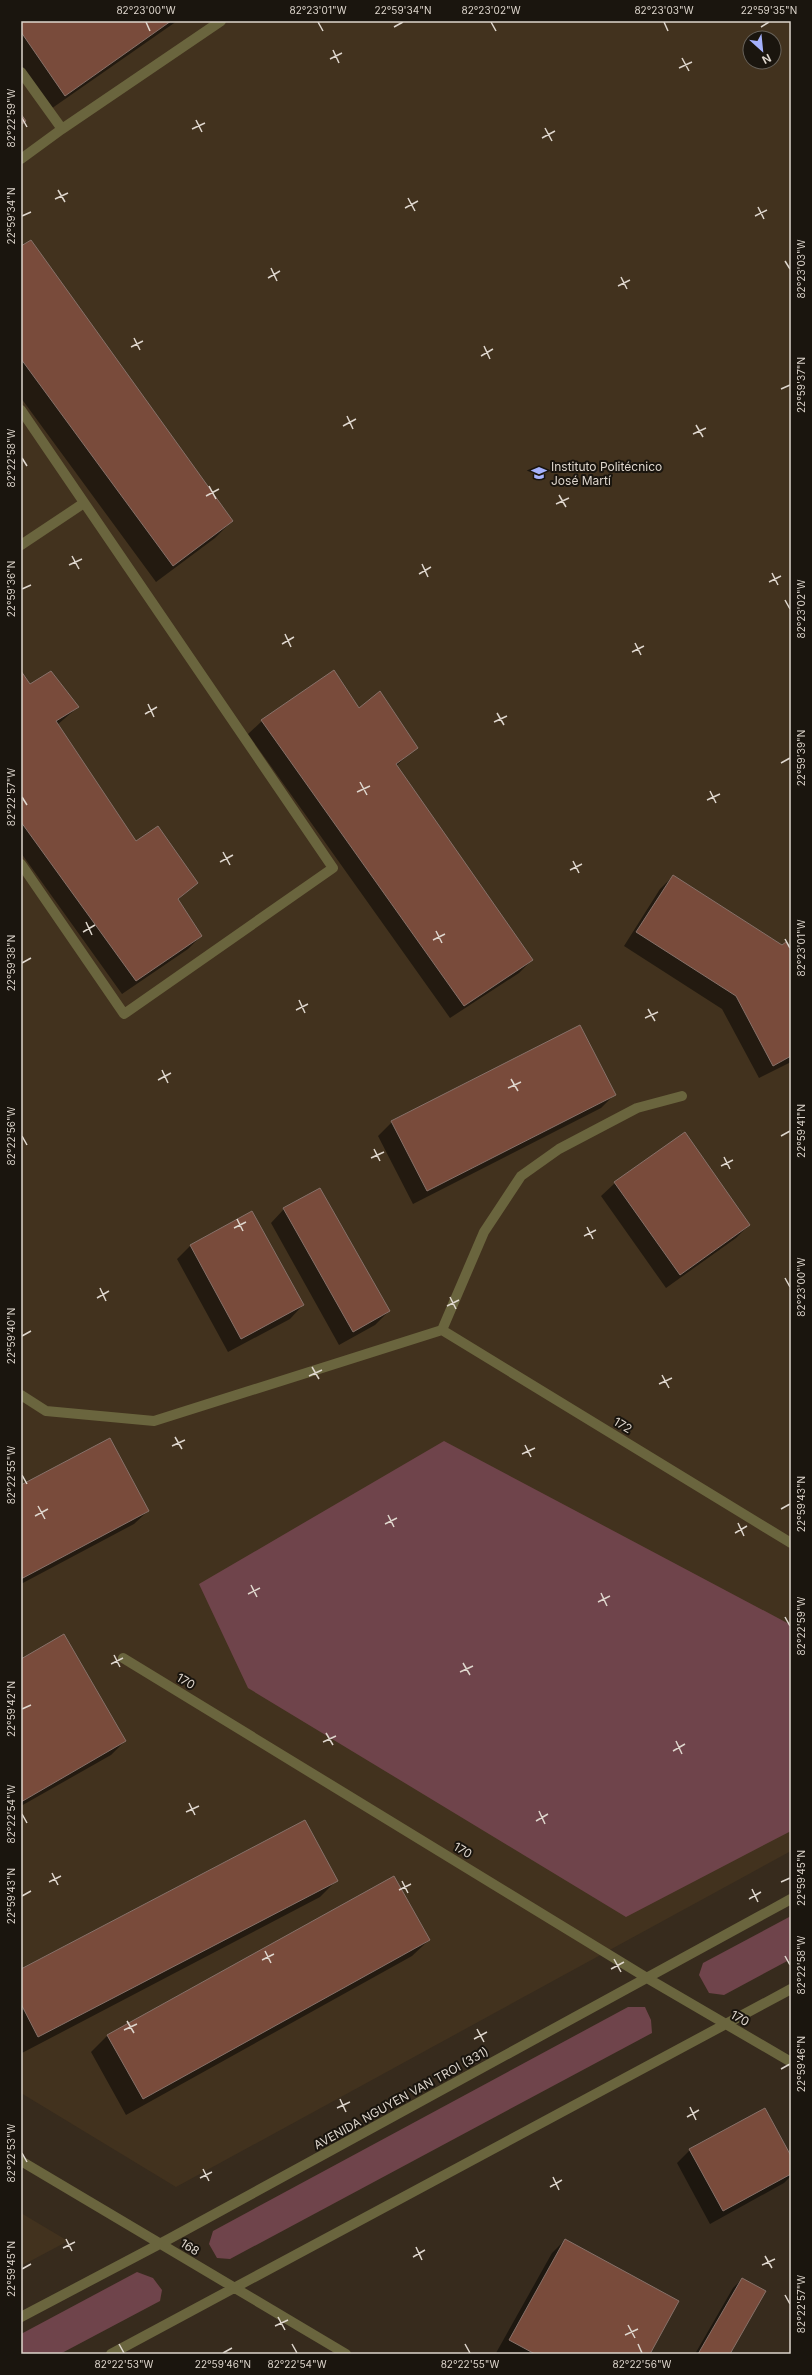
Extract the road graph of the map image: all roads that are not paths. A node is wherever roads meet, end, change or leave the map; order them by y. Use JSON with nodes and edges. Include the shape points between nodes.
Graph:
{"nodes":[{"id":1,"x":220,"y":21,"type":"edge"},
{"id":2,"x":21,"y":72,"type":"edge"},
{"id":3,"x":62,"y":129,"type":"junction"},
{"id":4,"x":21,"y":159,"type":"edge"},
{"id":5,"x":21,"y":410,"type":"edge"},
{"id":6,"x":84,"y":503,"type":"junction"},
{"id":7,"x":21,"y":545,"type":"edge"},
{"id":8,"x":21,"y":864,"type":"edge"},
{"id":9,"x":682,"y":1096,"type":"dead end"},
{"id":10,"x":442,"y":1330,"type":"junction"},
{"id":11,"x":21,"y":1395,"type":"edge"},
{"id":12,"x":791,"y":1543,"type":"edge"},
{"id":13,"x":122,"y":1658,"type":"dead end"},
{"id":14,"x":791,"y":1899,"type":"edge"},
{"id":15,"x":647,"y":1978,"type":"junction"},
{"id":16,"x":791,"y":1989,"type":"edge"},
{"id":17,"x":725,"y":2024,"type":"junction"},
{"id":18,"x":791,"y":2062,"type":"edge"},
{"id":19,"x":21,"y":2161,"type":"edge"},
{"id":20,"x":160,"y":2244,"type":"junction"},
{"id":21,"x":234,"y":2289,"type":"junction"},
{"id":22,"x":21,"y":2317,"type":"edge"},
{"id":23,"x":111,"y":2354,"type":"edge"},
{"id":24,"x":346,"y":2354,"type":"edge"}],
"edges":[{"from":1,"to":3,"type":"street"},
{"from":2,"to":3,"type":"street"},
{"from":3,"to":4,"type":"street"},
{"from":5,"to":6,"type":"street"},
{"from":6,"to":7,"type":"street"},
{"from":6,"to":8,"type":"street","via":[[333,868],[124,1014]]},
{"from":9,"to":10,"type":"street","via":[[637,1108],[559,1149],[521,1176],[484,1232]]},
{"from":10,"to":11,"type":"street","via":[[154,1421],[46,1411]]},
{"from":10,"to":12,"type":"street","name":"172"},
{"from":13,"to":15,"type":"street","name":"170"},
{"from":14,"to":15,"type":"street","name":"AVENIDA NGUYEN VAN TROI (331)"},
{"from":15,"to":17,"type":"street","name":"170"},
{"from":15,"to":20,"type":"street","name":"AVENIDA NGUYEN VAN TROI (331)"},
{"from":16,"to":17,"type":"street"},
{"from":17,"to":18,"type":"street","name":"170"},
{"from":17,"to":21,"type":"street"},
{"from":19,"to":20,"type":"street","name":"168"},
{"from":20,"to":21,"type":"street","name":"168"},
{"from":20,"to":22,"type":"street","name":"AVENIDA NGUYEN VAN TROI (331)"},
{"from":21,"to":23,"type":"street"},
{"from":21,"to":24,"type":"street","name":"168"}]}
